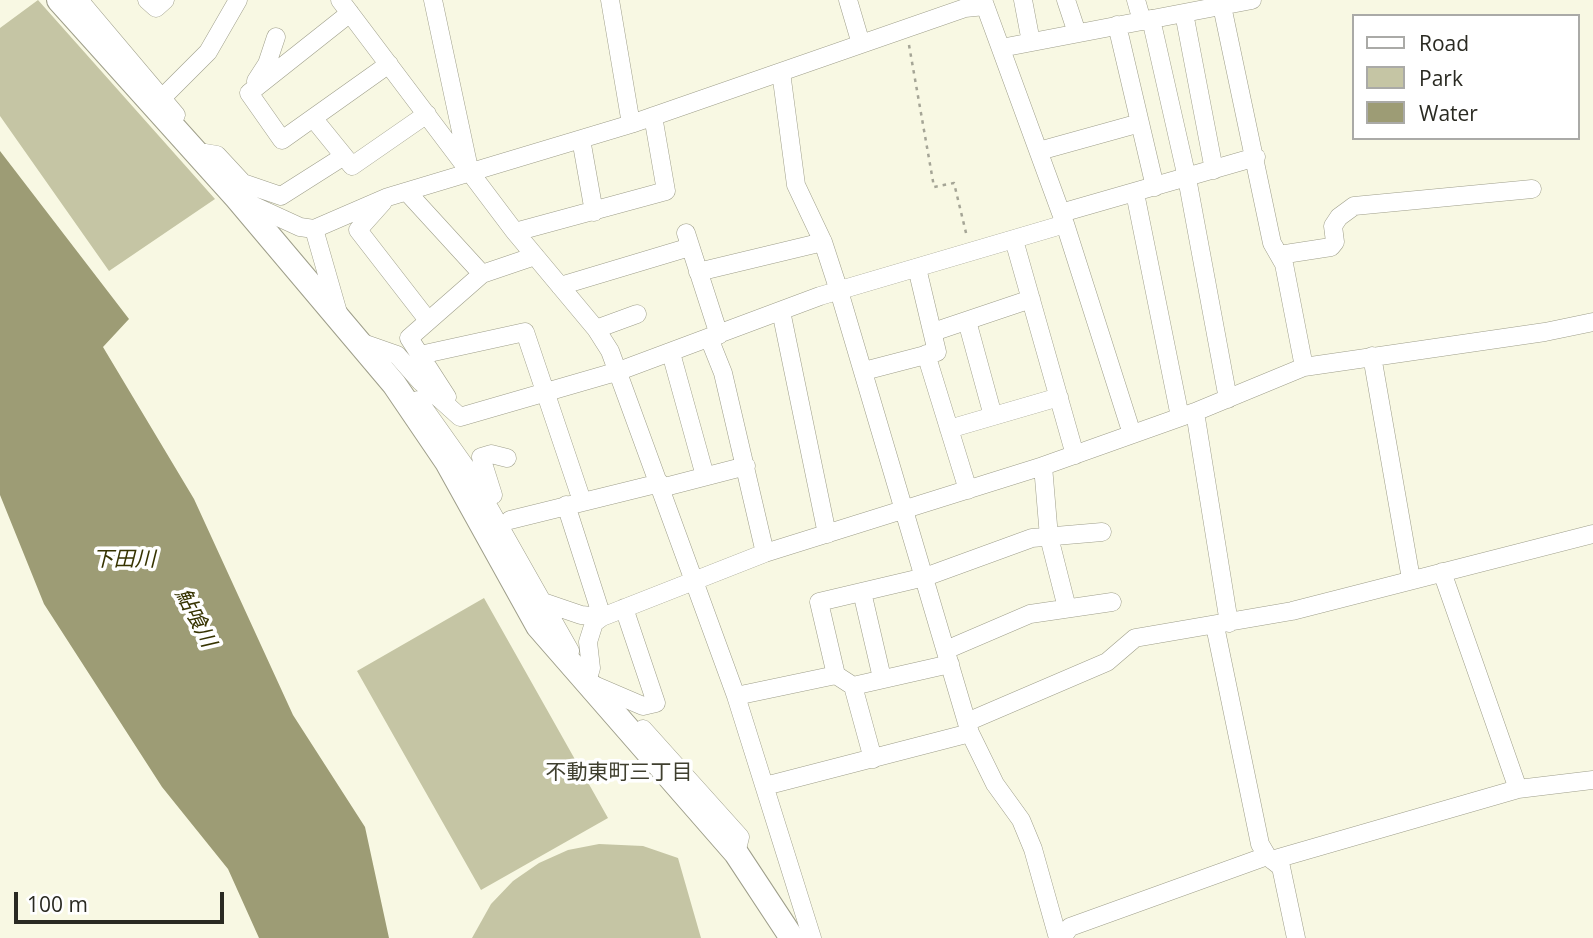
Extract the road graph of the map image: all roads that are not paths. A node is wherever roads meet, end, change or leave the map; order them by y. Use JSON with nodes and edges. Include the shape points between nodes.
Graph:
{"nodes":[{"id":1,"x":147,"y":0,"type":"edge"},
{"id":2,"x":165,"y":0,"type":"edge"},
{"id":3,"x":238,"y":0,"type":"edge"},
{"id":4,"x":433,"y":0,"type":"edge"},
{"id":5,"x":610,"y":0,"type":"edge"},
{"id":6,"x":848,"y":0,"type":"edge"},
{"id":7,"x":1023,"y":0,"type":"edge"},
{"id":8,"x":1066,"y":0,"type":"edge"},
{"id":9,"x":1136,"y":0,"type":"edge"},
{"id":10,"x":1252,"y":0,"type":"edge"},
{"id":11,"x":76,"y":1,"type":"edge"},
{"id":12,"x":984,"y":3,"type":"edge"},
{"id":13,"x":1214,"y":4,"type":"edge"},
{"id":14,"x":345,"y":7,"type":"edge"},
{"id":15,"x":1184,"y":13,"type":"junction"},
{"id":16,"x":1147,"y":20,"type":"junction"},
{"id":17,"x":1117,"y":25,"type":"junction"},
{"id":18,"x":1077,"y":33,"type":"junction"},
{"id":19,"x":276,"y":37,"type":"dead end"},
{"id":20,"x":1031,"y":42,"type":"junction"},
{"id":21,"x":861,"y":44,"type":"junction"},
{"id":22,"x":1001,"y":48,"type":"junction"},
{"id":23,"x":389,"y":64,"type":"junction"},
{"id":24,"x":781,"y":72,"type":"junction"},
{"id":25,"x":249,"y":93,"type":"junction"},
{"id":26,"x":163,"y":97,"type":"junction"},
{"id":27,"x":426,"y":114,"type":"junction"},
{"id":28,"x":653,"y":116,"type":"junction"},
{"id":29,"x":313,"y":118,"type":"junction"},
{"id":30,"x":631,"y":124,"type":"junction"},
{"id":31,"x":1140,"y":124,"type":"junction"},
{"id":32,"x":581,"y":139,"type":"junction"},
{"id":33,"x":1039,"y":151,"type":"junction"},
{"id":34,"x":344,"y":156,"type":"junction"},
{"id":35,"x":1256,"y":157,"type":"junction"},
{"id":36,"x":210,"y":164,"type":"junction"},
{"id":37,"x":1214,"y":170,"type":"junction"},
{"id":38,"x":470,"y":172,"type":"junction"},
{"id":39,"x":1187,"y":178,"type":"junction"},
{"id":40,"x":1155,"y":187,"type":"junction"},
{"id":41,"x":1532,"y":189,"type":"dead end"},
{"id":42,"x":407,"y":192,"type":"junction"},
{"id":43,"x":1135,"y":193,"type":"junction"},
{"id":44,"x":388,"y":197,"type":"junction"},
{"id":45,"x":237,"y":198,"type":"junction"},
{"id":46,"x":594,"y":212,"type":"junction"},
{"id":47,"x":1063,"y":219,"type":"junction"},
{"id":48,"x":314,"y":229,"type":"junction"},
{"id":49,"x":515,"y":232,"type":"junction"},
{"id":50,"x":1014,"y":240,"type":"junction"},
{"id":51,"x":823,"y":242,"type":"junction"},
{"id":52,"x":1279,"y":255,"type":"junction"},
{"id":53,"x":535,"y":256,"type":"junction"},
{"id":54,"x":917,"y":268,"type":"junction"},
{"id":55,"x":698,"y":272,"type":"junction"},
{"id":56,"x":482,"y":274,"type":"junction"},
{"id":57,"x":560,"y":286,"type":"junction"},
{"id":58,"x":839,"y":291,"type":"junction"},
{"id":59,"x":1031,"y":299,"type":"junction"},
{"id":60,"x":781,"y":311,"type":"junction"},
{"id":61,"x":637,"y":314,"type":"dead end"},
{"id":62,"x":428,"y":319,"type":"junction"},
{"id":63,"x":967,"y":321,"type":"junction"},
{"id":64,"x":1593,"y":322,"type":"edge"},
{"id":65,"x":596,"y":328,"type":"junction"},
{"id":66,"x":348,"y":332,"type":"junction"},
{"id":67,"x":933,"y":332,"type":"junction"},
{"id":68,"x":714,"y":337,"type":"junction"},
{"id":69,"x":671,"y":353,"type":"junction"},
{"id":70,"x":420,"y":355,"type":"junction"},
{"id":71,"x":926,"y":355,"type":"junction"},
{"id":72,"x":1372,"y":356,"type":"junction"},
{"id":73,"x":1304,"y":367,"type":"junction"},
{"id":74,"x":619,"y":371,"type":"junction"},
{"id":75,"x":864,"y":371,"type":"junction"},
{"id":76,"x":546,"y":394,"type":"junction"},
{"id":77,"x":1059,"y":397,"type":"junction"},
{"id":78,"x":1228,"y":399,"type":"junction"},
{"id":79,"x":1188,"y":415,"type":"junction"},
{"id":80,"x":993,"y":416,"type":"junction"},
{"id":81,"x":460,"y":417,"type":"junction"},
{"id":82,"x":948,"y":429,"type":"junction"},
{"id":83,"x":1132,"y":434,"type":"junction"},
{"id":84,"x":1075,"y":455,"type":"junction"},
{"id":85,"x":507,"y":458,"type":"dead end"},
{"id":86,"x":457,"y":466,"type":"junction"},
{"id":87,"x":746,"y":466,"type":"junction"},
{"id":88,"x":1043,"y":466,"type":"junction"},
{"id":89,"x":705,"y":476,"type":"junction"},
{"id":90,"x":660,"y":486,"type":"junction"},
{"id":91,"x":968,"y":490,"type":"junction"},
{"id":92,"x":494,"y":495,"type":"junction"},
{"id":93,"x":574,"y":503,"type":"junction"},
{"id":94,"x":906,"y":510,"type":"junction"},
{"id":95,"x":510,"y":520,"type":"junction"},
{"id":96,"x":1102,"y":532,"type":"dead end"},
{"id":97,"x":827,"y":534,"type":"junction"},
{"id":98,"x":1593,"y":534,"type":"edge"},
{"id":99,"x":1048,"y":537,"type":"junction"},
{"id":100,"x":515,"y":553,"type":"junction"},
{"id":101,"x":765,"y":553,"type":"junction"},
{"id":102,"x":1442,"y":572,"type":"junction"},
{"id":103,"x":925,"y":577,"type":"junction"},
{"id":104,"x":694,"y":579,"type":"junction"},
{"id":105,"x":1411,"y":579,"type":"junction"},
{"id":106,"x":862,"y":592,"type":"junction"},
{"id":107,"x":1111,"y":602,"type":"dead end"},
{"id":108,"x":543,"y":603,"type":"junction"},
{"id":109,"x":624,"y":608,"type":"junction"},
{"id":110,"x":1067,"y":608,"type":"junction"},
{"id":111,"x":602,"y":617,"type":"junction"},
{"id":112,"x":1222,"y":625,"type":"junction"},
{"id":113,"x":948,"y":657,"type":"junction"},
{"id":114,"x":836,"y":675,"type":"junction"},
{"id":115,"x":882,"y":678,"type":"junction"},
{"id":116,"x":594,"y":684,"type":"junction"},
{"id":117,"x":853,"y":685,"type":"junction"},
{"id":118,"x":736,"y":696,"type":"junction"},
{"id":119,"x":969,"y":728,"type":"junction"},
{"id":120,"x":873,"y":760,"type":"junction"},
{"id":121,"x":1593,"y":780,"type":"edge"},
{"id":122,"x":765,"y":786,"type":"junction"},
{"id":123,"x":1518,"y":789,"type":"junction"},
{"id":124,"x":1270,"y":858,"type":"junction"},
{"id":125,"x":805,"y":937,"type":"edge"},
{"id":126,"x":1060,"y":938,"type":"edge"},
{"id":127,"x":1296,"y":938,"type":"edge"}],
"edges":[{"from":1,"to":2,"type":"street","via":[[156,8]]},
{"from":3,"to":26,"type":"street","via":[[208,52]]},
{"from":4,"to":38,"type":"street"},
{"from":5,"to":30,"type":"street"},
{"from":6,"to":21,"type":"street"},
{"from":7,"to":20,"type":"street"},
{"from":8,"to":18,"type":"street"},
{"from":9,"to":16,"type":"street"},
{"from":10,"to":13,"type":"street"},
{"from":11,"to":26,"type":"street"},
{"from":11,"to":36,"type":"street"},
{"from":12,"to":21,"type":"street"},
{"from":12,"to":22,"type":"street"},
{"from":13,"to":15,"type":"street"},
{"from":13,"to":35,"type":"street"},
{"from":14,"to":23,"type":"street"},
{"from":14,"to":25,"type":"street"},
{"from":15,"to":16,"type":"street"},
{"from":15,"to":37,"type":"street"},
{"from":16,"to":17,"type":"street"},
{"from":16,"to":39,"type":"street"},
{"from":17,"to":18,"type":"street"},
{"from":17,"to":31,"type":"street"},
{"from":18,"to":20,"type":"street"},
{"from":19,"to":25,"type":"street","via":[[267,64]]},
{"from":20,"to":22,"type":"street"},
{"from":21,"to":24,"type":"street"},
{"from":22,"to":33,"type":"street"},
{"from":23,"to":27,"type":"street"},
{"from":23,"to":29,"type":"street"},
{"from":24,"to":28,"type":"street"},
{"from":24,"to":51,"type":"street","via":[[796,186]]},
{"from":25,"to":29,"type":"street","via":[[282,140]]},
{"from":26,"to":36,"type":"street"},
{"from":27,"to":34,"type":"street","via":[[352,166]]},
{"from":27,"to":38,"type":"street"},
{"from":28,"to":30,"type":"street"},
{"from":28,"to":46,"type":"street","via":[[666,191]]},
{"from":29,"to":34,"type":"street"},
{"from":30,"to":32,"type":"street"},
{"from":31,"to":33,"type":"street"},
{"from":31,"to":40,"type":"street"},
{"from":32,"to":38,"type":"street"},
{"from":32,"to":46,"type":"street"},
{"from":33,"to":47,"type":"street"},
{"from":34,"to":36,"type":"street","via":[[281,196],[243,183],[217,155]]},
{"from":35,"to":37,"type":"street"},
{"from":35,"to":52,"type":"street","via":[[1272,243]]},
{"from":36,"to":45,"type":"street"},
{"from":37,"to":39,"type":"street"},
{"from":38,"to":42,"type":"street"},
{"from":38,"to":49,"type":"street"},
{"from":39,"to":40,"type":"street"},
{"from":39,"to":78,"type":"street"},
{"from":40,"to":43,"type":"street"},
{"from":41,"to":52,"type":"street","via":[[1354,206],[1333,226],[1335,242],[1331,247]]},
{"from":42,"to":44,"type":"street"},
{"from":42,"to":56,"type":"street"},
{"from":43,"to":47,"type":"street"},
{"from":43,"to":79,"type":"street"},
{"from":44,"to":48,"type":"street"},
{"from":44,"to":62,"type":"street","via":[[358,230]]},
{"from":45,"to":48,"type":"street"},
{"from":45,"to":66,"type":"street"},
{"from":46,"to":49,"type":"street"},
{"from":47,"to":50,"type":"street"},
{"from":47,"to":83,"type":"street"},
{"from":48,"to":66,"type":"street"},
{"from":49,"to":53,"type":"street"},
{"from":50,"to":54,"type":"street"},
{"from":50,"to":59,"type":"street"},
{"from":51,"to":55,"type":"street"},
{"from":51,"to":58,"type":"street"},
{"from":52,"to":73,"type":"street"},
{"from":53,"to":56,"type":"street"},
{"from":53,"to":57,"type":"street"},
{"from":54,"to":58,"type":"street"},
{"from":54,"to":67,"type":"street"},
{"from":55,"to":57,"type":"street","via":[[688,240]]},
{"from":55,"to":68,"type":"street"},
{"from":56,"to":62,"type":"street"},
{"from":57,"to":65,"type":"street"},
{"from":58,"to":60,"type":"street"},
{"from":58,"to":75,"type":"street"},
{"from":59,"to":63,"type":"street"},
{"from":59,"to":77,"type":"street"},
{"from":60,"to":68,"type":"street"},
{"from":60,"to":97,"type":"street"},
{"from":61,"to":65,"type":"street"},
{"from":62,"to":70,"type":"street","via":[[409,338]]},
{"from":63,"to":67,"type":"street"},
{"from":63,"to":80,"type":"street"},
{"from":64,"to":72,"type":"street"},
{"from":65,"to":74,"type":"street"},
{"from":66,"to":81,"type":"street","via":[[397,355]]},
{"from":66,"to":86,"type":"street"},
{"from":67,"to":71,"type":"street","via":[[937,352]]},
{"from":68,"to":69,"type":"street"},
{"from":68,"to":87,"type":"street"},
{"from":69,"to":74,"type":"street"},
{"from":69,"to":89,"type":"street"},
{"from":70,"to":76,"type":"street","via":[[525,332]]},
{"from":70,"to":81,"type":"street"},
{"from":71,"to":75,"type":"street"},
{"from":71,"to":82,"type":"street"},
{"from":72,"to":73,"type":"street"},
{"from":72,"to":105,"type":"street"},
{"from":73,"to":78,"type":"street"},
{"from":74,"to":76,"type":"street"},
{"from":74,"to":90,"type":"street"},
{"from":75,"to":94,"type":"street"},
{"from":76,"to":81,"type":"street"},
{"from":76,"to":93,"type":"street"},
{"from":77,"to":80,"type":"street"},
{"from":77,"to":84,"type":"street"},
{"from":78,"to":79,"type":"street"},
{"from":79,"to":83,"type":"street"},
{"from":79,"to":112,"type":"street"},
{"from":80,"to":82,"type":"street"},
{"from":82,"to":91,"type":"street"},
{"from":83,"to":84,"type":"street"},
{"from":84,"to":88,"type":"street"},
{"from":85,"to":92,"type":"street","via":[[491,453],[481,457]]},
{"from":86,"to":92,"type":"street"},
{"from":86,"to":100,"type":"street"},
{"from":86,"to":116,"type":"street","via":[[538,625]]},
{"from":87,"to":89,"type":"street"},
{"from":87,"to":101,"type":"street"},
{"from":88,"to":91,"type":"street"},
{"from":88,"to":99,"type":"street"},
{"from":89,"to":90,"type":"street"},
{"from":90,"to":93,"type":"street"},
{"from":90,"to":104,"type":"street"},
{"from":91,"to":94,"type":"street"},
{"from":92,"to":95,"type":"street"},
{"from":93,"to":95,"type":"street"},
{"from":93,"to":111,"type":"street"},
{"from":94,"to":97,"type":"street"},
{"from":94,"to":103,"type":"street"},
{"from":95,"to":100,"type":"street"},
{"from":96,"to":99,"type":"street"},
{"from":97,"to":101,"type":"street"},
{"from":98,"to":102,"type":"street"},
{"from":99,"to":103,"type":"street","via":[[1032,538]]},
{"from":99,"to":110,"type":"street"},
{"from":100,"to":108,"type":"street"},
{"from":101,"to":104,"type":"street"},
{"from":102,"to":105,"type":"street"},
{"from":102,"to":123,"type":"street"},
{"from":103,"to":106,"type":"street"},
{"from":103,"to":113,"type":"street"},
{"from":104,"to":109,"type":"street"},
{"from":104,"to":118,"type":"street"},
{"from":105,"to":112,"type":"street"},
{"from":106,"to":114,"type":"street","via":[[819,602]]},
{"from":106,"to":115,"type":"street"},
{"from":107,"to":110,"type":"street"},
{"from":108,"to":111,"type":"street"},
{"from":108,"to":116,"type":"street"},
{"from":109,"to":111,"type":"street"},
{"from":109,"to":116,"type":"street","via":[[656,703],[643,706]]},
{"from":110,"to":113,"type":"street","via":[[1030,614]]},
{"from":111,"to":116,"type":"street","via":[[594,623],[589,642]]},
{"from":112,"to":119,"type":"street","via":[[1135,638],[1107,662]]},
{"from":112,"to":124,"type":"street","via":[[1260,844]]},
{"from":113,"to":115,"type":"street"},
{"from":113,"to":119,"type":"street"},
{"from":114,"to":117,"type":"street"},
{"from":114,"to":118,"type":"street"},
{"from":115,"to":117,"type":"street"},
{"from":116,"to":125,"type":"street"},
{"from":117,"to":120,"type":"street"},
{"from":118,"to":122,"type":"street"},
{"from":119,"to":120,"type":"street"},
{"from":119,"to":126,"type":"street","via":[[995,784],[1021,820]]},
{"from":120,"to":122,"type":"street"},
{"from":121,"to":123,"type":"street"},
{"from":122,"to":125,"type":"street"},
{"from":123,"to":124,"type":"street"},
{"from":124,"to":126,"type":"street","via":[[1070,927]]},
{"from":124,"to":127,"type":"street","via":[[1281,867]]}]}
